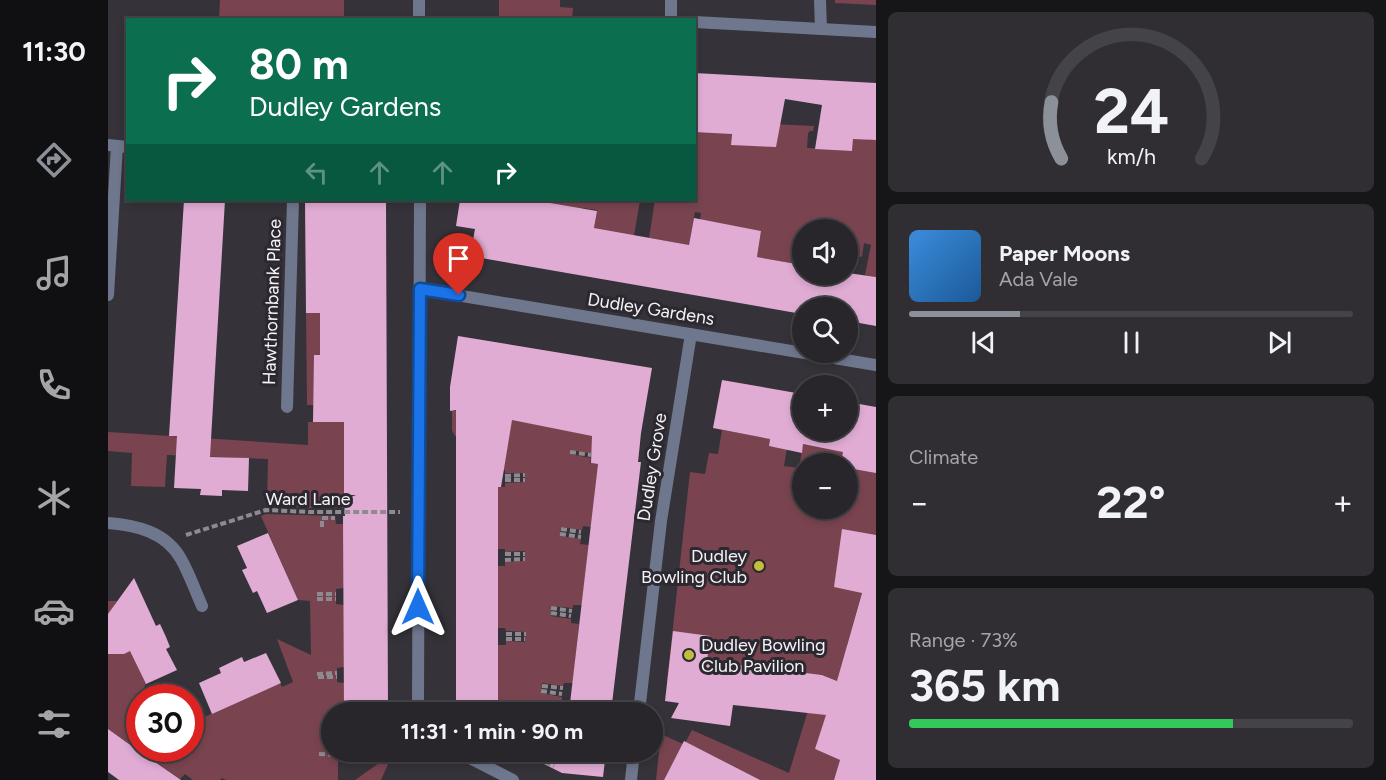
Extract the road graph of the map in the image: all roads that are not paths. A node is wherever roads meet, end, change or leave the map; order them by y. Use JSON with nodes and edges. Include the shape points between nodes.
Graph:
{"nodes":[{"id":1,"x":419,"y":0,"type":"edge"},
{"id":2,"x":670,"y":0,"type":"edge"},
{"id":3,"x":820,"y":0,"type":"edge"},
{"id":4,"x":419,"y":18,"type":"edge"},
{"id":5,"x":671,"y":18,"type":"edge"},
{"id":6,"x":696,"y":22,"type":"edge"},
{"id":7,"x":821,"y":29,"type":"junction"},
{"id":8,"x":876,"y":32,"type":"edge"},
{"id":9,"x":118,"y":146,"type":"edge"},
{"id":10,"x":293,"y":201,"type":"edge"},
{"id":11,"x":420,"y":201,"type":"edge"},
{"id":12,"x":420,"y":289,"type":"junction"},
{"id":13,"x":108,"y":295,"type":"edge"},
{"id":14,"x":691,"y":334,"type":"junction"},
{"id":15,"x":876,"y":365,"type":"edge"},
{"id":16,"x":287,"y":407,"type":"dead end"},
{"id":17,"x":108,"y":523,"type":"edge"},
{"id":18,"x":202,"y":606,"type":"dead end"},
{"id":19,"x":418,"y":702,"type":"edge"},
{"id":20,"x":640,"y":702,"type":"edge"},
{"id":21,"x":478,"y":762,"type":"edge"},
{"id":22,"x":633,"y":762,"type":"edge"},
{"id":23,"x":513,"y":780,"type":"edge"},
{"id":24,"x":631,"y":780,"type":"edge"}],
"edges":[{"from":1,"to":4,"type":"street"},
{"from":2,"to":5,"type":"street"},
{"from":3,"to":7,"type":"street"},
{"from":6,"to":7,"type":"street"},
{"from":7,"to":8,"type":"street"},
{"from":9,"to":13,"type":"street"},
{"from":10,"to":16,"type":"street","name":"Hawthornbank Place"},
{"from":11,"to":12,"type":"street"},
{"from":12,"to":14,"type":"street","name":"Dudley Gardens"},
{"from":12,"to":19,"type":"street"},
{"from":14,"to":15,"type":"street","name":"Dudley Gardens"},
{"from":14,"to":20,"type":"street","name":"Dudley Grove","via":[[661,521]]},
{"from":17,"to":18,"type":"street","via":[[145,530],[166,542],[181,558]]},
{"from":21,"to":23,"type":"street"},
{"from":22,"to":24,"type":"street"}]}
